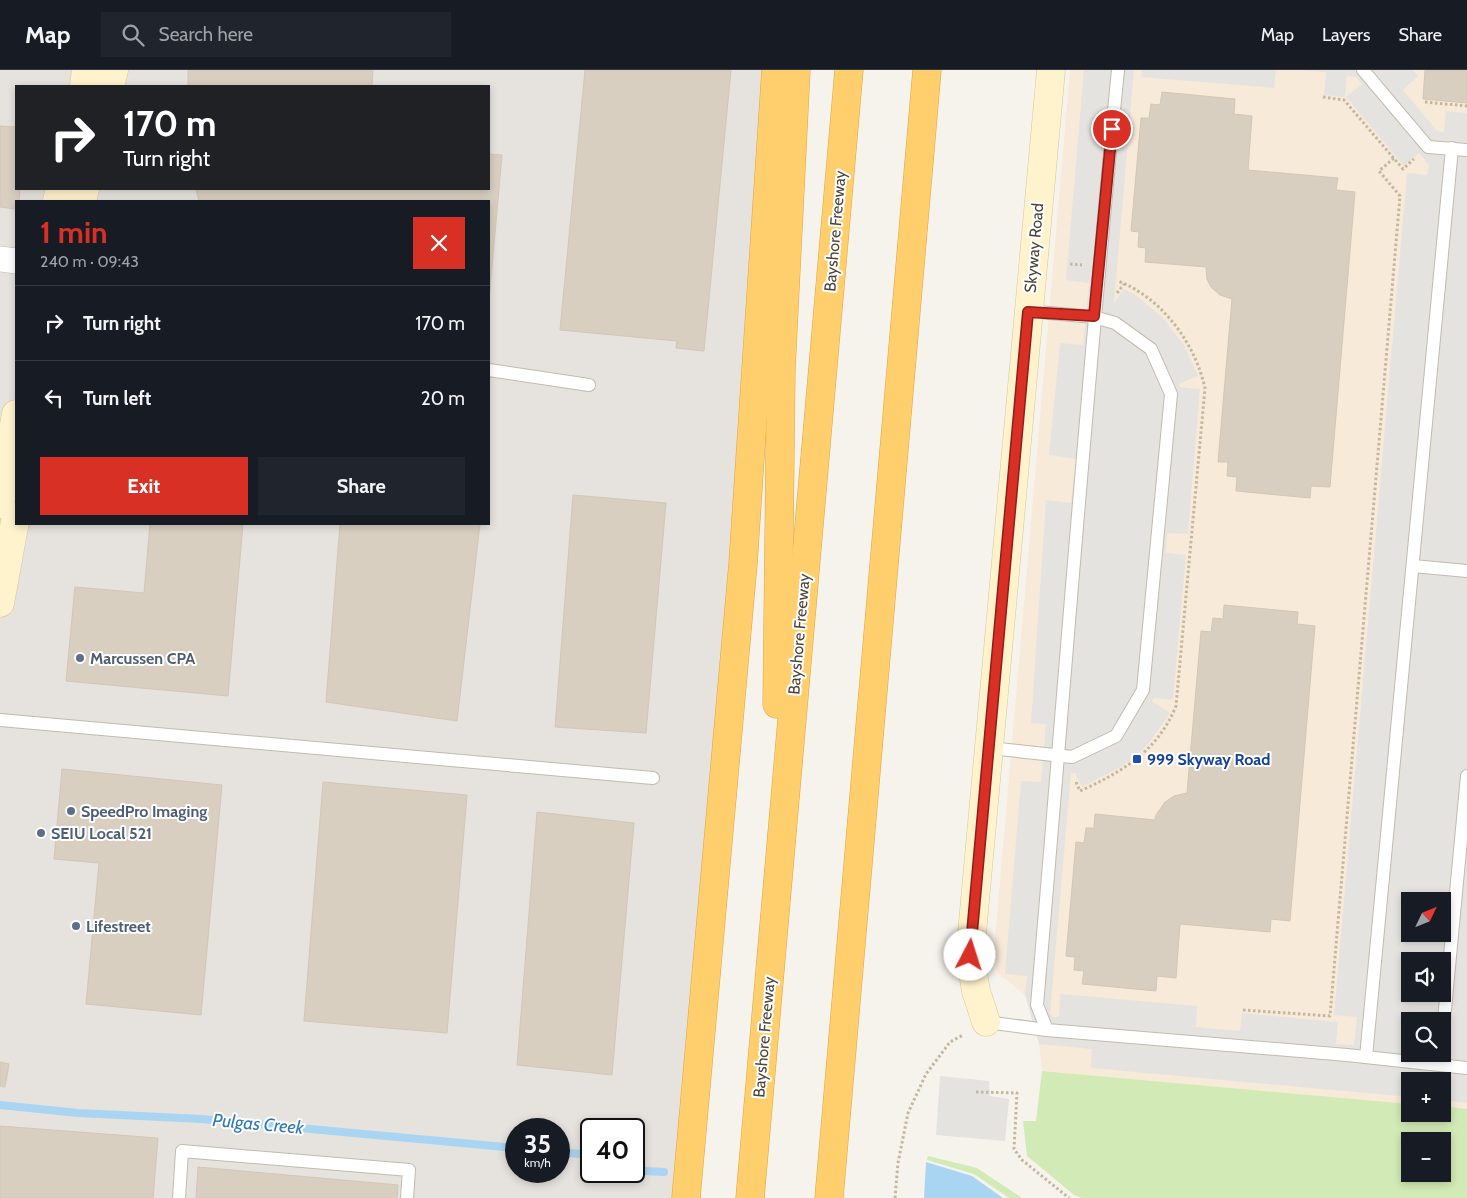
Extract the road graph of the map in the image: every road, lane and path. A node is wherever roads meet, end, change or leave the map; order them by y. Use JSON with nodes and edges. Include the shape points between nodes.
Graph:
{"nodes":[{"id":1,"x":86,"y":70,"type":"edge"},
{"id":2,"x":114,"y":70,"type":"edge"},
{"id":3,"x":776,"y":70,"type":"edge"},
{"id":4,"x":796,"y":70,"type":"edge"},
{"id":5,"x":849,"y":70,"type":"edge"},
{"id":6,"x":927,"y":70,"type":"edge"},
{"id":7,"x":1051,"y":70,"type":"edge"},
{"id":8,"x":1118,"y":70,"type":"edge"},
{"id":9,"x":1363,"y":70,"type":"edge"},
{"id":10,"x":84,"y":85,"type":"edge"},
{"id":11,"x":110,"y":85,"type":"edge"},
{"id":12,"x":1323,"y":97,"type":"dead end"},
{"id":13,"x":1425,"y":102,"type":"dead end"},
{"id":14,"x":1467,"y":106,"type":"edge"},
{"id":15,"x":1428,"y":147,"type":"junction"},
{"id":16,"x":1452,"y":148,"type":"junction"},
{"id":17,"x":1467,"y":150,"type":"edge"},
{"id":18,"x":1394,"y":158,"type":"junction"},
{"id":19,"x":0,"y":260,"type":"edge"},
{"id":20,"x":15,"y":261,"type":"edge"},
{"id":21,"x":1124,"y":284,"type":"dead end"},
{"id":22,"x":1117,"y":294,"type":"dead end"},
{"id":23,"x":1028,"y":312,"type":"junction"},
{"id":24,"x":1094,"y":316,"type":"junction"},
{"id":25,"x":490,"y":370,"type":"edge"},
{"id":26,"x":589,"y":385,"type":"dead end"},
{"id":27,"x":15,"y":420,"type":"edge"},
{"id":28,"x":0,"y":504,"type":"edge"},
{"id":29,"x":15,"y":521,"type":"edge"},
{"id":30,"x":1412,"y":566,"type":"junction"},
{"id":31,"x":1467,"y":571,"type":"edge"},
{"id":32,"x":0,"y":603,"type":"edge"},
{"id":33,"x":0,"y":720,"type":"edge"},
{"id":34,"x":990,"y":748,"type":"junction"},
{"id":35,"x":1059,"y":757,"type":"junction"},
{"id":36,"x":1467,"y":776,"type":"edge"},
{"id":37,"x":653,"y":778,"type":"dead end"},
{"id":38,"x":774,"y":920,"type":"junction"},
{"id":39,"x":1243,"y":1010,"type":"dead end"},
{"id":40,"x":1445,"y":1012,"type":"edge"},
{"id":41,"x":986,"y":1022,"type":"junction"},
{"id":42,"x":1047,"y":1030,"type":"junction"},
{"id":43,"x":1366,"y":1057,"type":"junction"},
{"id":44,"x":1401,"y":1058,"type":"edge"},
{"id":45,"x":1448,"y":1062,"type":"edge"},
{"id":46,"x":1467,"y":1068,"type":"edge"},
{"id":47,"x":976,"y":1092,"type":"dead end"},
{"id":48,"x":179,"y":1198,"type":"edge"},
{"id":49,"x":407,"y":1198,"type":"edge"},
{"id":50,"x":686,"y":1198,"type":"edge"},
{"id":51,"x":750,"y":1198,"type":"edge"},
{"id":52,"x":829,"y":1198,"type":"edge"},
{"id":53,"x":895,"y":1198,"type":"edge"},
{"id":54,"x":1069,"y":1198,"type":"edge"}],
"edges":[{"from":1,"to":10,"type":"street"},
{"from":2,"to":11,"type":"street"},
{"from":3,"to":50,"type":"highway","via":[[743,564]]},
{"from":4,"to":38,"type":"highway","via":[[781,370]]},
{"from":5,"to":38,"type":"highway","name":"Bayshore Freeway"},
{"from":6,"to":52,"type":"highway"},
{"from":7,"to":23,"type":"street","name":"Skyway Road"},
{"from":8,"to":24,"type":"lane"},
{"from":9,"to":15,"type":"lane"},
{"from":12,"to":18,"type":"path","via":[[1344,100]]},
{"from":13,"to":14,"type":"path"},
{"from":15,"to":16,"type":"lane"},
{"from":15,"to":18,"type":"path","via":[[1403,168]]},
{"from":16,"to":17,"type":"lane"},
{"from":16,"to":30,"type":"lane"},
{"from":18,"to":39,"type":"path","via":[[1380,171],[1400,196],[1330,1016]]},
{"from":19,"to":20,"type":"street"},
{"from":21,"to":22,"type":"path"},
{"from":23,"to":24,"type":"lane"},
{"from":23,"to":34,"type":"street","name":"Skyway Road"},
{"from":24,"to":35,"type":"lane"},
{"from":24,"to":35,"type":"lane","via":[[1114,322],[1151,349],[1171,394],[1143,690],[1116,736],[1072,757]]},
{"from":25,"to":26,"type":"lane"},
{"from":27,"to":28,"type":"street"},
{"from":29,"to":32,"type":"street"},
{"from":30,"to":31,"type":"lane"},
{"from":30,"to":43,"type":"lane"},
{"from":33,"to":37,"type":"lane"},
{"from":34,"to":35,"type":"lane"},
{"from":34,"to":41,"type":"street","name":"Skyway Road","via":[[970,955],[976,991]]},
{"from":35,"to":42,"type":"lane","via":[[1036,1005]]},
{"from":36,"to":40,"type":"lane"},
{"from":38,"to":51,"type":"highway","name":"Bayshore Freeway"},
{"from":41,"to":42,"type":"lane"},
{"from":41,"to":53,"type":"path","via":[[950,1042],[926,1074],[908,1114]]},
{"from":42,"to":43,"type":"lane"},
{"from":43,"to":44,"type":"lane"},
{"from":45,"to":46,"type":"lane"},
{"from":47,"to":54,"type":"path","via":[[1017,1094],[1014,1149],[1022,1160]]},
{"from":48,"to":49,"type":"lane","via":[[182,1151],[409,1170]]}]}
